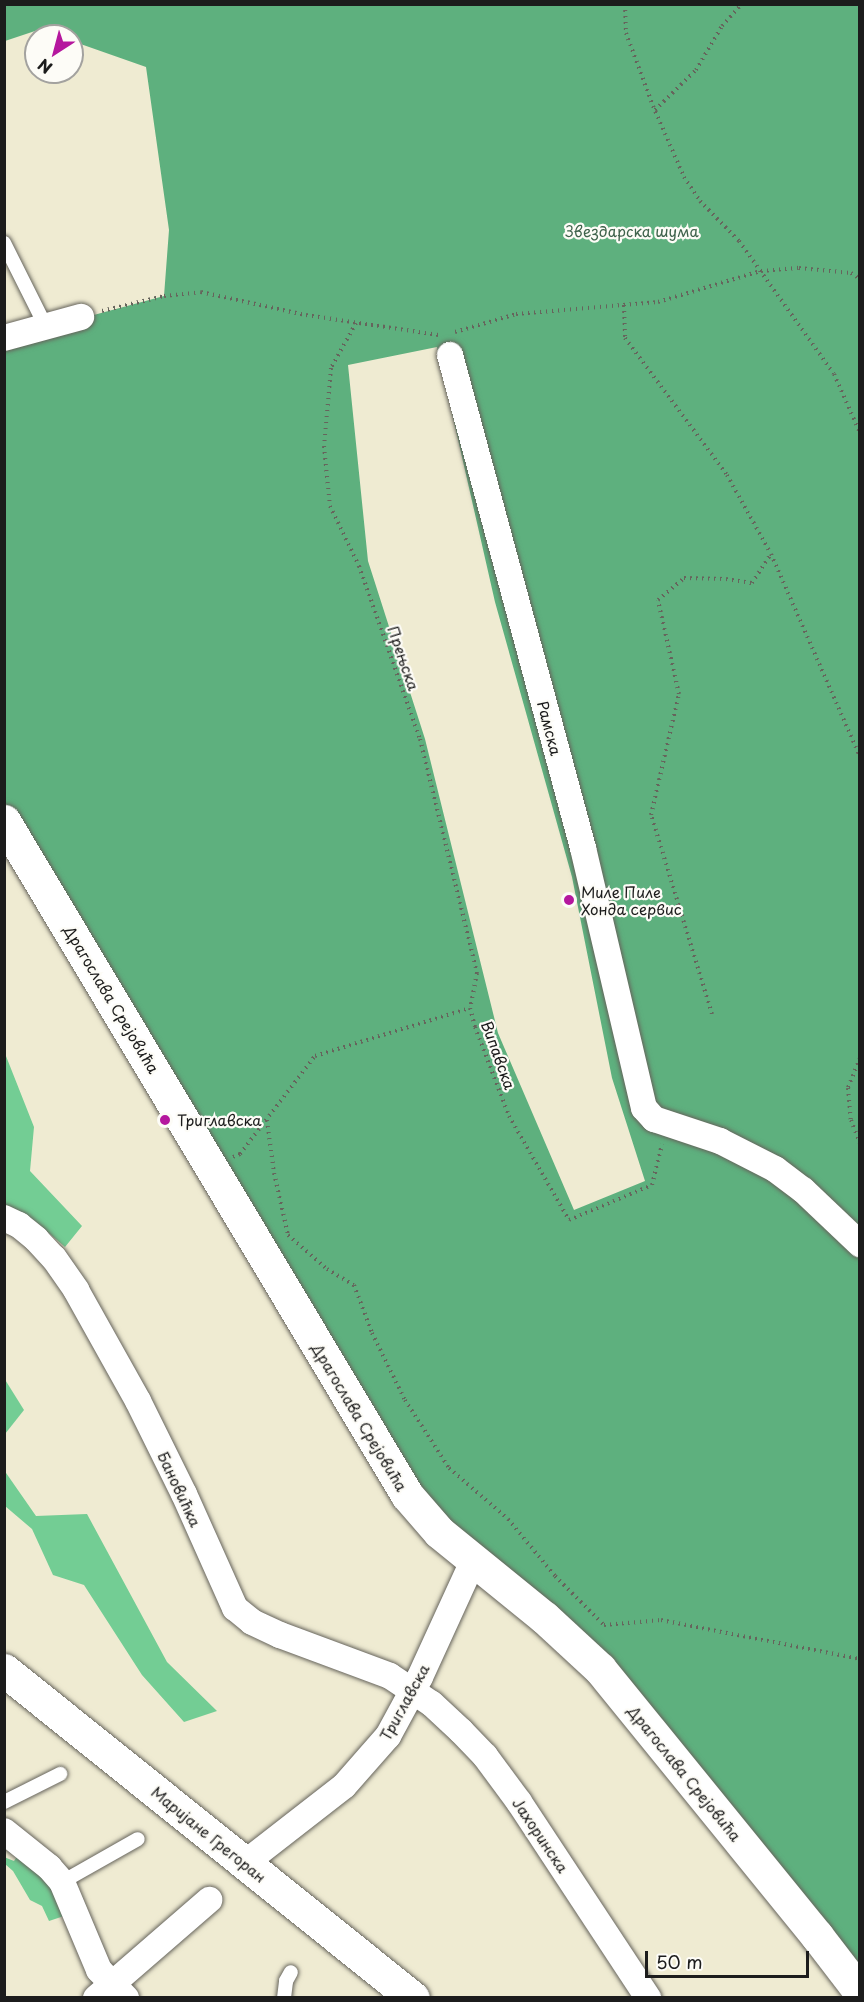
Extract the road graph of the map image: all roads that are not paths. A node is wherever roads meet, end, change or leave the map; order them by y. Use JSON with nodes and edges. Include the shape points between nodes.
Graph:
{"nodes":[{"id":1,"x":4,"y":243,"type":"edge"},
{"id":2,"x":81,"y":317,"type":"road end"},
{"id":3,"x":46,"y":327,"type":"junction"},
{"id":4,"x":4,"y":338,"type":"edge"},
{"id":5,"x":449,"y":341,"type":"road end"},
{"id":6,"x":4,"y":821,"type":"edge"},
{"id":7,"x":4,"y":1218,"type":"edge"},
{"id":8,"x":860,"y":1244,"type":"edge"},
{"id":9,"x":472,"y":1561,"type":"junction"},
{"id":10,"x":4,"y":1670,"type":"edge"},
{"id":11,"x":412,"y":1690,"type":"junction"},
{"id":12,"x":60,"y":1774,"type":"dead end"},
{"id":13,"x":4,"y":1802,"type":"edge"},
{"id":14,"x":4,"y":1831,"type":"edge"},
{"id":15,"x":138,"y":1839,"type":"dead end"},
{"id":16,"x":245,"y":1863,"type":"junction"},
{"id":17,"x":62,"y":1882,"type":"junction"},
{"id":18,"x":209,"y":1900,"type":"dead end"},
{"id":19,"x":291,"y":1972,"type":"dead end"},
{"id":20,"x":860,"y":1992,"type":"edge"},
{"id":21,"x":112,"y":1993,"type":"edge"},
{"id":22,"x":284,"y":1998,"type":"edge"},
{"id":23,"x":412,"y":1998,"type":"edge"},
{"id":24,"x":648,"y":1998,"type":"edge"}],
"edges":[{"from":1,"to":3,"type":"lane"},
{"from":2,"to":3,"type":"street"},
{"from":3,"to":4,"type":"street"},
{"from":5,"to":8,"type":"street","name":"Рамска","via":[[583,848],[647,1113],[662,1122],[720,1141],[775,1169]]},
{"from":6,"to":9,"type":"main road","name":"Драгослава Срејовића","via":[[394,1476],[428,1520]]},
{"from":7,"to":11,"type":"street","name":"Бановићка","via":[[36,1239],[76,1290],[138,1401],[235,1608],[252,1622],[379,1671]]},
{"from":9,"to":11,"type":"street","name":"Триглавска"},
{"from":9,"to":20,"type":"main road","name":"Драгослава Срејовића","via":[[545,1618],[600,1669]]},
{"from":10,"to":16,"type":"main road","name":"Маријане Грегоран"},
{"from":11,"to":16,"type":"street","name":"Триглавска","via":[[388,1736],[344,1786]]},
{"from":11,"to":24,"type":"street","name":"Јахоринска","via":[[484,1756],[519,1802]]},
{"from":12,"to":13,"type":"lane"},
{"from":14,"to":17,"type":"street"},
{"from":15,"to":17,"type":"lane"},
{"from":16,"to":23,"type":"main road","name":"Маријане Грегоран"},
{"from":17,"to":21,"type":"street"},
{"from":18,"to":21,"type":"street"},
{"from":19,"to":22,"type":"lane"}]}
